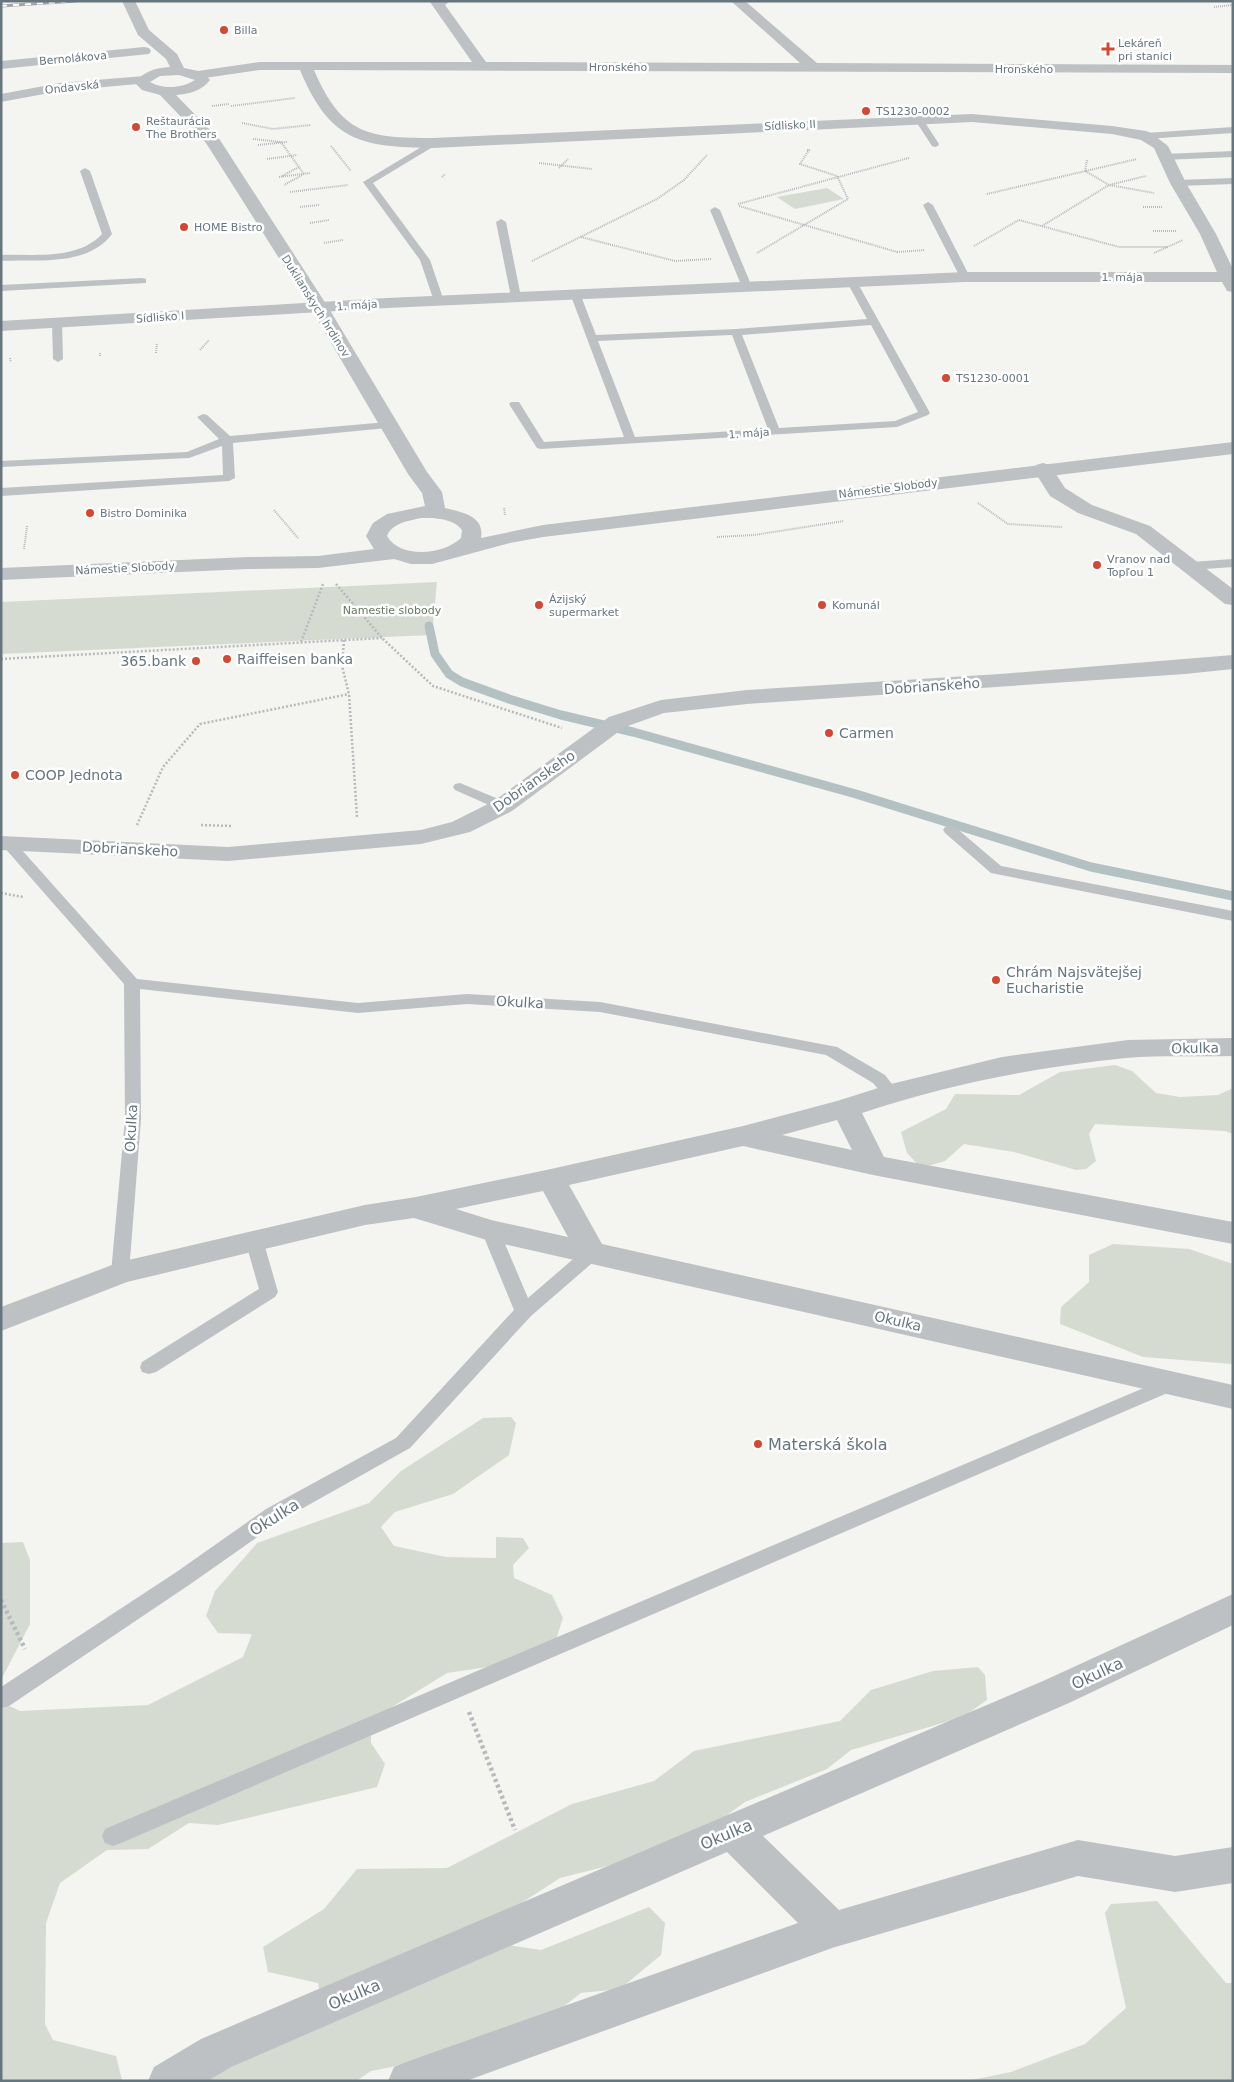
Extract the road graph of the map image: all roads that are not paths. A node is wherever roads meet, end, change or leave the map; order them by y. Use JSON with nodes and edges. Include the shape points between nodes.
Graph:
{"nodes":[{"id":1,"x":128,"y":1,"type":"edge"},
{"id":2,"x":444,"y":1,"type":"edge"},
{"id":3,"x":738,"y":1,"type":"edge"},
{"id":4,"x":143,"y":32,"type":"junction"},
{"id":5,"x":144,"y":51,"type":"junction"},
{"id":6,"x":1,"y":65,"type":"edge"},
{"id":7,"x":305,"y":66,"type":"junction"},
{"id":8,"x":482,"y":67,"type":"junction"},
{"id":9,"x":814,"y":68,"type":"junction"},
{"id":10,"x":1233,"y":69,"type":"edge"},
{"id":11,"x":179,"y":71,"type":"junction"},
{"id":12,"x":149,"y":77,"type":"junction"},
{"id":13,"x":164,"y":91,"type":"junction"},
{"id":14,"x":203,"y":96,"type":"junction"},
{"id":15,"x":1,"y":98,"type":"edge"},
{"id":16,"x":919,"y":120,"type":"junction"},
{"id":17,"x":1233,"y":130,"type":"edge"},
{"id":18,"x":1146,"y":136,"type":"junction"},
{"id":19,"x":212,"y":140,"type":"junction"},
{"id":20,"x":433,"y":143,"type":"junction"},
{"id":21,"x":935,"y":144,"type":"dead end"},
{"id":22,"x":1233,"y":154,"type":"edge"},
{"id":23,"x":1164,"y":157,"type":"junction"},
{"id":24,"x":85,"y":171,"type":"dead end"},
{"id":25,"x":1233,"y":181,"type":"edge"},
{"id":26,"x":1178,"y":183,"type":"junction"},
{"id":27,"x":928,"y":205,"type":"dead end"},
{"id":28,"x":715,"y":210,"type":"dead end"},
{"id":29,"x":501,"y":222,"type":"dead end"},
{"id":30,"x":1208,"y":234,"type":"junction"},
{"id":31,"x":1225,"y":234,"type":"dead end"},
{"id":32,"x":1,"y":258,"type":"edge"},
{"id":33,"x":964,"y":277,"type":"junction"},
{"id":34,"x":142,"y":281,"type":"dead end"},
{"id":35,"x":852,"y":282,"type":"junction"},
{"id":36,"x":1230,"y":282,"type":"edge"},
{"id":37,"x":747,"y":287,"type":"junction"},
{"id":38,"x":1,"y":288,"type":"edge"},
{"id":39,"x":576,"y":296,"type":"junction"},
{"id":40,"x":516,"y":297,"type":"junction"},
{"id":41,"x":438,"y":301,"type":"junction"},
{"id":42,"x":319,"y":307,"type":"junction"},
{"id":43,"x":874,"y":322,"type":"junction"},
{"id":44,"x":57,"y":323,"type":"junction"},
{"id":45,"x":1,"y":326,"type":"edge"},
{"id":46,"x":736,"y":332,"type":"junction"},
{"id":47,"x":592,"y":338,"type":"junction"},
{"id":48,"x":58,"y":359,"type":"dead end"},
{"id":49,"x":515,"y":404,"type":"dead end"},
{"id":50,"x":204,"y":417,"type":"dead end"},
{"id":51,"x":387,"y":424,"type":"junction"},
{"id":52,"x":775,"y":431,"type":"junction"},
{"id":53,"x":227,"y":440,"type":"junction"},
{"id":54,"x":631,"y":441,"type":"junction"},
{"id":55,"x":1233,"y":448,"type":"edge"},
{"id":56,"x":1,"y":464,"type":"edge"},
{"id":57,"x":1042,"y":469,"type":"junction"},
{"id":58,"x":418,"y":474,"type":"junction"},
{"id":59,"x":1,"y":492,"type":"edge"},
{"id":60,"x":436,"y":512,"type":"junction"},
{"id":61,"x":467,"y":523,"type":"junction"},
{"id":62,"x":385,"y":525,"type":"junction"},
{"id":63,"x":543,"y":531,"type":"junction"},
{"id":64,"x":459,"y":550,"type":"junction"},
{"id":65,"x":393,"y":553,"type":"junction"},
{"id":66,"x":248,"y":563,"type":"junction"},
{"id":67,"x":1233,"y":563,"type":"edge"},
{"id":68,"x":1191,"y":566,"type":"junction"},
{"id":69,"x":1,"y":574,"type":"edge"},
{"id":70,"x":1233,"y":599,"type":"edge"},
{"id":71,"x":1233,"y":662,"type":"edge"},
{"id":72,"x":460,"y":787,"type":"dead end"},
{"id":73,"x":503,"y":806,"type":"junction"},
{"id":74,"x":950,"y":830,"type":"dead end"},
{"id":75,"x":4,"y":843,"type":"edge"},
{"id":76,"x":1233,"y":916,"type":"edge"},
{"id":77,"x":132,"y":983,"type":"junction"},
{"id":78,"x":1233,"y":1047,"type":"edge"},
{"id":79,"x":891,"y":1093,"type":"junction"},
{"id":80,"x":846,"y":1108,"type":"junction"},
{"id":81,"x":744,"y":1136,"type":"junction"},
{"id":82,"x":873,"y":1165,"type":"junction"},
{"id":83,"x":551,"y":1180,"type":"junction"},
{"id":84,"x":416,"y":1207,"type":"junction"},
{"id":85,"x":490,"y":1230,"type":"junction"},
{"id":86,"x":1233,"y":1233,"type":"edge"},
{"id":87,"x":254,"y":1240,"type":"junction"},
{"id":88,"x":592,"y":1253,"type":"junction"},
{"id":89,"x":120,"y":1273,"type":"junction"},
{"id":90,"x":524,"y":1310,"type":"junction"},
{"id":91,"x":1,"y":1320,"type":"edge"},
{"id":92,"x":149,"y":1367,"type":"dead end"},
{"id":93,"x":1172,"y":1382,"type":"junction"},
{"id":94,"x":1233,"y":1397,"type":"edge"},
{"id":95,"x":1233,"y":1609,"type":"edge"},
{"id":96,"x":1,"y":1699,"type":"edge"},
{"id":97,"x":732,"y":1831,"type":"junction"},
{"id":98,"x":113,"y":1836,"type":"dead end"},
{"id":99,"x":1233,"y":1865,"type":"edge"},
{"id":100,"x":832,"y":1930,"type":"junction"},
{"id":101,"x":212,"y":2067,"type":"edge"},
{"id":102,"x":169,"y":2081,"type":"edge"},
{"id":103,"x":409,"y":2081,"type":"edge"}],
"edges":[{"from":1,"to":4,"type":"street"},
{"from":2,"to":8,"type":"street","via":[[437,2]]},
{"from":3,"to":9,"type":"street"},
{"from":4,"to":5,"type":"street"},
{"from":4,"to":11,"type":"street","via":[[172,57]]},
{"from":5,"to":6,"type":"street","name":"Bernolákova"},
{"from":5,"to":12,"type":"street"},
{"from":7,"to":8,"type":"street","name":"Hronského"},
{"from":7,"to":14,"type":"street","name":"Hronského","via":[[260,66]]},
{"from":7,"to":20,"type":"street","via":[[321,100],[338,123],[355,136],[386,142]]},
{"from":8,"to":9,"type":"street","name":"Hronského"},
{"from":9,"to":10,"type":"street","name":"Hronského"},
{"from":11,"to":12,"type":"street","name":"Ondavská"},
{"from":11,"to":14,"type":"street","name":"Ondavská"},
{"from":12,"to":13,"type":"street","via":[[144,86]]},
{"from":12,"to":15,"type":"street","name":"Ondavská","via":[[60,87]]},
{"from":13,"to":14,"type":"street","via":[[183,90]]},
{"from":13,"to":19,"type":"street","name":"Duklianskych hrdinov"},
{"from":14,"to":19,"type":"street","name":"Duklianskych hrdinov"},
{"from":16,"to":18,"type":"street","name":"Sídlisko II","via":[[972,118]]},
{"from":16,"to":20,"type":"street","name":"Sídlisko II"},
{"from":16,"to":21,"type":"lane"},
{"from":17,"to":18,"type":"lane"},
{"from":18,"to":23,"type":"street","name":"1. mája","via":[[1160,146]]},
{"from":19,"to":42,"type":"street","name":"Duklianskych hrdinov"},
{"from":20,"to":41,"type":"lane","via":[[364,182],[425,260]]},
{"from":22,"to":23,"type":"lane"},
{"from":23,"to":26,"type":"street","name":"1. mája"},
{"from":24,"to":32,"type":"lane","via":[[107,234],[97,245],[73,255]]},
{"from":25,"to":26,"type":"lane"},
{"from":26,"to":30,"type":"street","name":"1. mája"},
{"from":27,"to":33,"type":"lane"},
{"from":28,"to":37,"type":"lane"},
{"from":29,"to":40,"type":"lane"},
{"from":30,"to":31,"type":"street"},
{"from":30,"to":36,"type":"street","name":"1. mája"},
{"from":33,"to":35,"type":"street","name":"1. mája"},
{"from":33,"to":36,"type":"street","name":"1. mája"},
{"from":34,"to":38,"type":"lane"},
{"from":35,"to":37,"type":"street","name":"1. mája"},
{"from":35,"to":43,"type":"lane","name":"1. mája"},
{"from":37,"to":39,"type":"street","name":"1. mája"},
{"from":39,"to":40,"type":"street","name":"1. mája"},
{"from":39,"to":47,"type":"lane"},
{"from":40,"to":41,"type":"street","name":"1. mája"},
{"from":41,"to":42,"type":"street","name":"1. mája"},
{"from":42,"to":44,"type":"street","name":"Sídlisko I"},
{"from":42,"to":51,"type":"street","name":"Duklianskych hrdinov"},
{"from":43,"to":46,"type":"lane"},
{"from":43,"to":52,"type":"lane","name":"1. mája","via":[[924,413],[897,424]]},
{"from":44,"to":45,"type":"street","name":"Sídlisko I"},
{"from":44,"to":48,"type":"lane"},
{"from":46,"to":47,"type":"lane"},
{"from":46,"to":52,"type":"lane"},
{"from":47,"to":54,"type":"lane"},
{"from":49,"to":54,"type":"lane","name":"1. mája","via":[[541,446]]},
{"from":50,"to":53,"type":"lane"},
{"from":51,"to":53,"type":"lane"},
{"from":51,"to":58,"type":"street","name":"Duklianskych hrdinov"},
{"from":52,"to":54,"type":"lane","name":"1. mája"},
{"from":53,"to":56,"type":"lane","via":[[189,454]]},
{"from":53,"to":59,"type":"lane","via":[[230,478]]},
{"from":55,"to":57,"type":"street","name":"Námestie Slobody"},
{"from":57,"to":63,"type":"street","name":"Námestie Slobody"},
{"from":57,"to":68,"type":"street","via":[[1064,497],[1085,509],[1144,530]]},
{"from":58,"to":60,"type":"street","name":"Duklianskych hrdinov","via":[[432,492]]},
{"from":58,"to":62,"type":"street","via":[[411,501]]},
{"from":60,"to":61,"type":"street"},
{"from":60,"to":62,"type":"street","via":[[414,513]]},
{"from":61,"to":63,"type":"street"},
{"from":61,"to":64,"type":"street","via":[[472,537]]},
{"from":62,"to":65,"type":"street","via":[[376,538],[379,544]]},
{"from":62,"to":66,"type":"street","via":[[310,552]]},
{"from":63,"to":64,"type":"street"},
{"from":64,"to":65,"type":"street","via":[[433,557],[405,557]]},
{"from":65,"to":66,"type":"street","via":[[318,562]]},
{"from":66,"to":69,"type":"street","name":"Námestie Slobody"},
{"from":67,"to":68,"type":"lane"},
{"from":68,"to":70,"type":"street"},
{"from":71,"to":73,"type":"street","name":"Dobrianskeho","via":[[747,697],[661,707],[608,729]]},
{"from":72,"to":73,"type":"lane"},
{"from":73,"to":75,"type":"street","name":"Dobrianskeho","via":[[460,827],[420,837],[228,854]]},
{"from":74,"to":76,"type":"lane","via":[[996,870]]},
{"from":75,"to":77,"type":"lane"},
{"from":77,"to":79,"type":"lane","name":"Okulka","via":[[358,1008],[467,999],[600,1007],[831,1051],[879,1079]]},
{"from":77,"to":89,"type":"lane","name":"Okulka","via":[[133,1119]]},
{"from":78,"to":79,"type":"street","name":"Okulka","via":[[1128,1049],[1002,1066]]},
{"from":79,"to":80,"type":"street","name":"Okulka"},
{"from":80,"to":81,"type":"street","name":"Okulka"},
{"from":80,"to":82,"type":"street"},
{"from":81,"to":82,"type":"street"},
{"from":81,"to":83,"type":"street","name":"Okulka"},
{"from":82,"to":86,"type":"street"},
{"from":83,"to":84,"type":"street","name":"Okulka"},
{"from":83,"to":88,"type":"street"},
{"from":84,"to":85,"type":"street","name":"Okulka"},
{"from":84,"to":87,"type":"street","name":"Okulka"},
{"from":85,"to":88,"type":"street","name":"Okulka"},
{"from":85,"to":90,"type":"lane"},
{"from":87,"to":89,"type":"street","name":"Okulka"},
{"from":87,"to":92,"type":"lane","via":[[269,1292]]},
{"from":88,"to":90,"type":"lane","name":"Okulka"},
{"from":88,"to":93,"type":"street","name":"Okulka"},
{"from":89,"to":91,"type":"street","name":"Okulka"},
{"from":90,"to":96,"type":"lane","name":"Okulka","via":[[403,1444],[273,1515]]},
{"from":93,"to":94,"type":"street","name":"Okulka"},
{"from":93,"to":98,"type":"lane"},
{"from":95,"to":97,"type":"street","name":"Okulka","via":[[1056,1692]]},
{"from":97,"to":100,"type":"street"},
{"from":97,"to":101,"type":"street","name":"Okulka"},
{"from":99,"to":100,"type":"street","via":[[1175,1874],[1078,1858]]},
{"from":100,"to":103,"type":"street"},
{"from":101,"to":102,"type":"street","name":"Okulka"}]}
